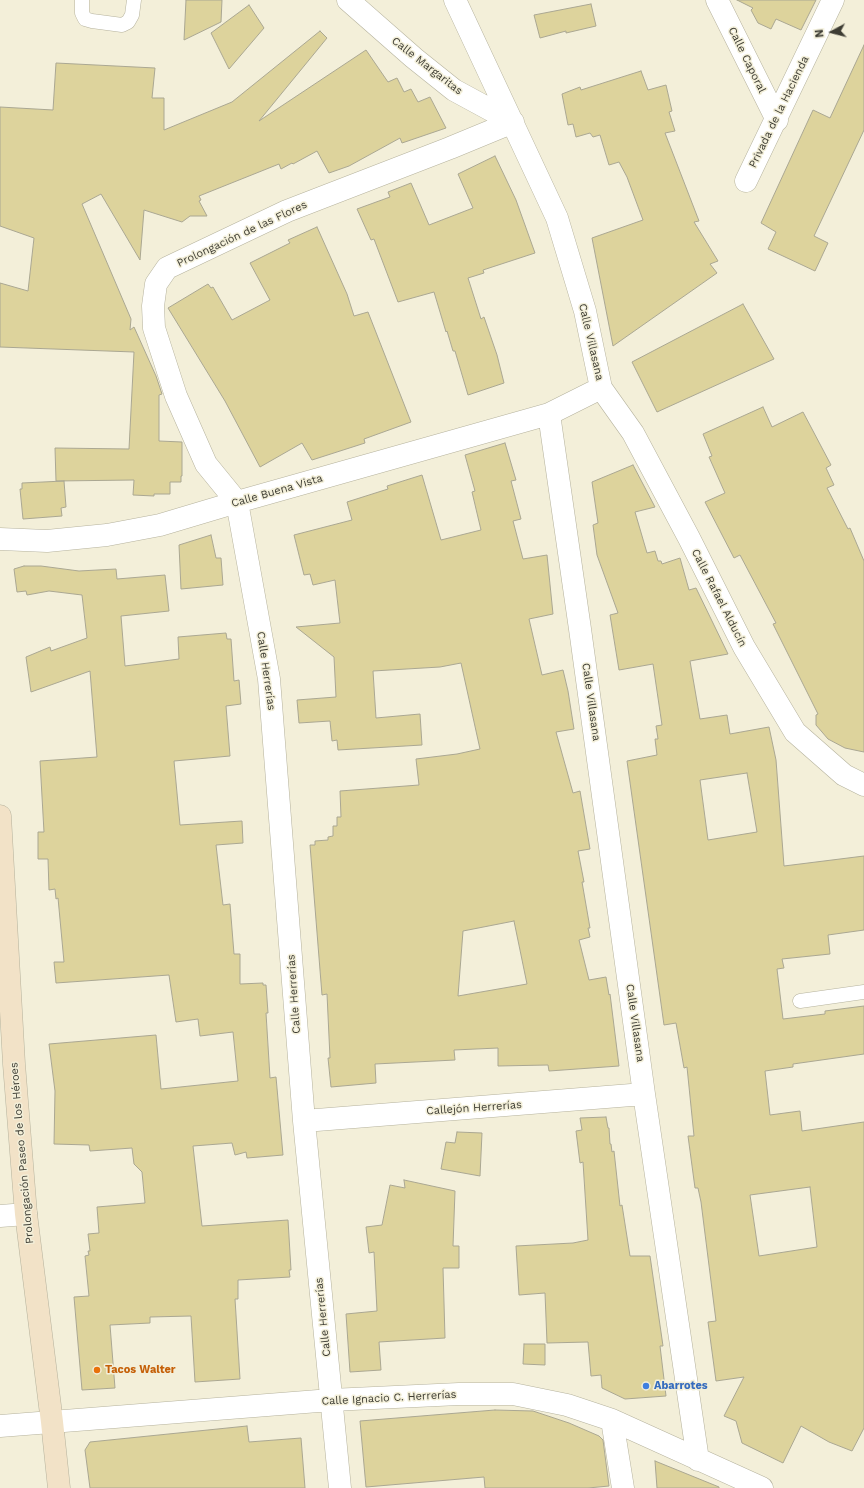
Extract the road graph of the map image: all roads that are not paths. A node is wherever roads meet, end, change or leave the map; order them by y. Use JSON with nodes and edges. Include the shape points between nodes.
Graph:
{"nodes":[{"id":1,"x":82,"y":0,"type":"edge"},
{"id":2,"x":134,"y":0,"type":"edge"},
{"id":3,"x":348,"y":0,"type":"edge"},
{"id":4,"x":455,"y":0,"type":"edge"},
{"id":5,"x":717,"y":0,"type":"edge"},
{"id":6,"x":833,"y":0,"type":"edge"},
{"id":7,"x":777,"y":120,"type":"junction"},
{"id":8,"x":513,"y":122,"type":"junction"},
{"id":9,"x":746,"y":181,"type":"dead end"},
{"id":10,"x":601,"y":388,"type":"junction"},
{"id":11,"x":549,"y":414,"type":"junction"},
{"id":12,"x":237,"y":502,"type":"junction"},
{"id":13,"x":0,"y":539,"type":"edge"},
{"id":14,"x":864,"y":785,"type":"edge"},
{"id":15,"x":0,"y":816,"type":"edge"},
{"id":16,"x":4,"y":953,"type":"edge"},
{"id":17,"x":864,"y":992,"type":"edge"},
{"id":18,"x":800,"y":1001,"type":"dead end"},
{"id":19,"x":644,"y":1094,"type":"junction"},
{"id":20,"x":304,"y":1121,"type":"junction"},
{"id":21,"x":26,"y":1214,"type":"junction"},
{"id":22,"x":0,"y":1216,"type":"edge"},
{"id":23,"x":331,"y":1400,"type":"junction"},
{"id":24,"x":612,"y":1420,"type":"junction"},
{"id":25,"x":52,"y":1422,"type":"junction"},
{"id":26,"x":0,"y":1426,"type":"edge"},
{"id":27,"x":698,"y":1460,"type":"junction"},
{"id":28,"x":59,"y":1488,"type":"edge"},
{"id":29,"x":340,"y":1488,"type":"edge"},
{"id":30,"x":623,"y":1488,"type":"edge"},
{"id":31,"x":762,"y":1488,"type":"edge"}],
"edges":[{"from":1,"to":2,"type":"lane","via":[[82,13],[85,18],[122,25],[128,22],[132,15]]},
{"from":3,"to":8,"type":"street","name":"Calle Margaritas","via":[[454,90]]},
{"from":4,"to":8,"type":"street","name":"Calle Villasana"},
{"from":5,"to":7,"type":"street","name":"Calle Caporal"},
{"from":6,"to":7,"type":"street","name":"Privada de la Hacienda"},
{"from":7,"to":9,"type":"street","name":"Privada de la Hacienda"},
{"from":8,"to":10,"type":"street","name":"Calle Villasana","via":[[557,218],[585,312]]},
{"from":8,"to":12,"type":"street","name":"Prolongación de las Flores","via":[[287,211],[167,268],[156,284],[154,328],[176,396],[206,464]]},
{"from":10,"to":11,"type":"street","name":"Calle Villasana"},
{"from":10,"to":14,"type":"street","name":"Calle Rafael Alducín","via":[[633,433],[744,647],[795,732],[844,775]]},
{"from":11,"to":12,"type":"street","name":"Calle Buena Vista"},
{"from":11,"to":19,"type":"street","name":"Calle Villasana"},
{"from":12,"to":13,"type":"street","name":"Calle Buena Vista","via":[[160,525],[107,536],[47,541]]},
{"from":12,"to":20,"type":"street","name":"Calle Herrerías","via":[[269,679]]},
{"from":15,"to":16,"type":"street","name":"Prolongación Paseo de los Héroes"},
{"from":16,"to":21,"type":"street","name":"Prolongación Paseo de los Héroes"},
{"from":17,"to":18,"type":"lane"},
{"from":19,"to":20,"type":"street","name":"Callejón Herrerías"},
{"from":19,"to":27,"type":"street","name":"Calle Villasana"},
{"from":20,"to":23,"type":"street","name":"Calle Herrerías"},
{"from":21,"to":22,"type":"street"},
{"from":21,"to":25,"type":"street","name":"Prolongación Paseo de los Héroes"},
{"from":23,"to":24,"type":"street","name":"Calle Ignacio C. Herrerías","via":[[513,1394],[567,1406]]},
{"from":23,"to":25,"type":"street","name":"Calle Ignacio C. Herrerías"},
{"from":23,"to":29,"type":"street","name":"Calle Herrerías"},
{"from":24,"to":27,"type":"street","name":"Calle Ignacio C. Herrerías"},
{"from":24,"to":30,"type":"street"},
{"from":25,"to":26,"type":"street","name":"Calle Ignacio C. Herrerías"},
{"from":25,"to":28,"type":"street","name":"Prolongación Paseo de los Héroes"},
{"from":27,"to":31,"type":"street","name":"Calle Ignacio C. Herrerías"}]}
